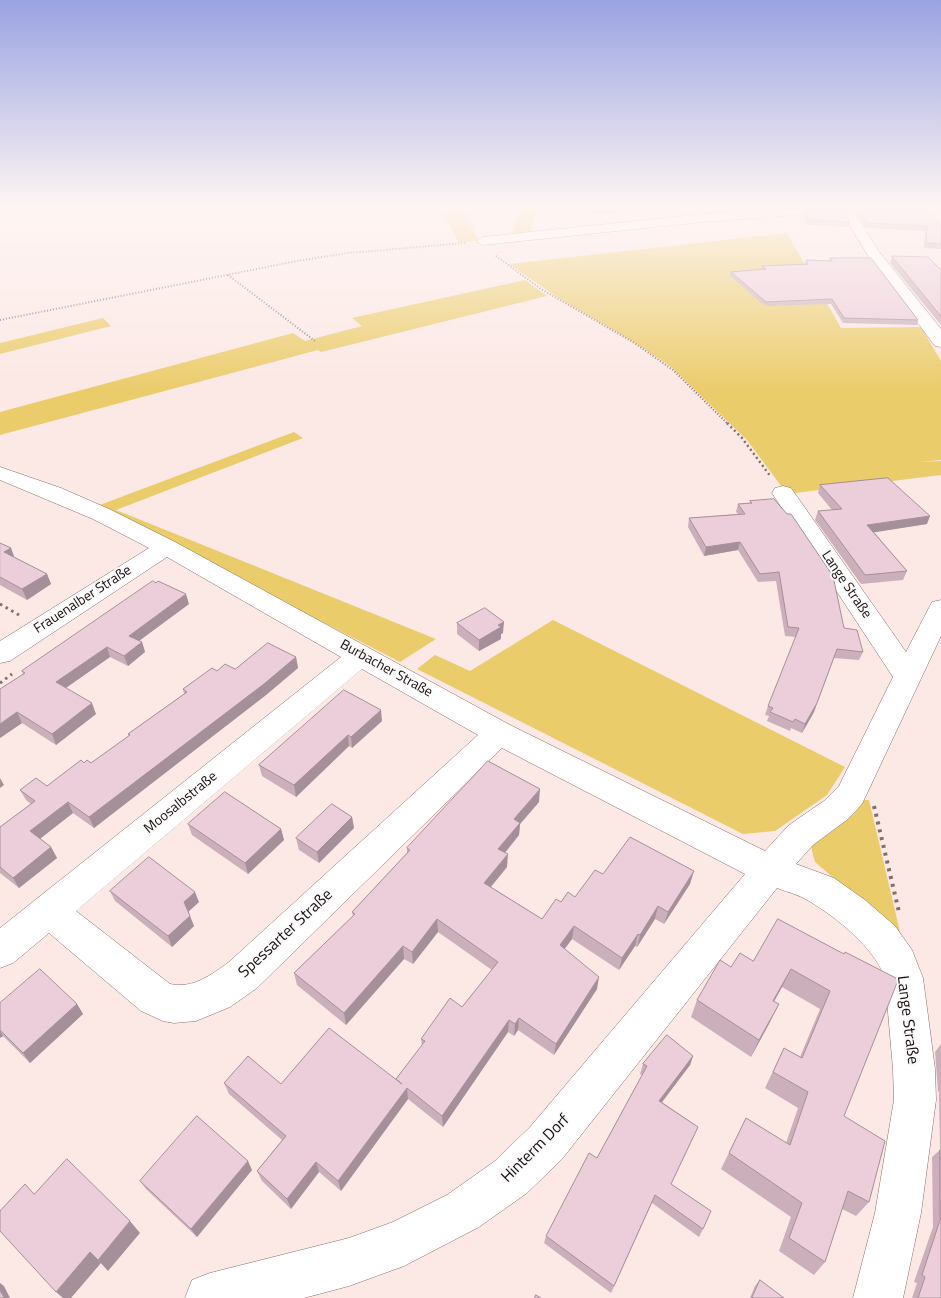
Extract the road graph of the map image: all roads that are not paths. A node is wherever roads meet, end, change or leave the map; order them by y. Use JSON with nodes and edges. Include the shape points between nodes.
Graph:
{"nodes":[{"id":1,"x":884,"y":270,"type":"edge"},
{"id":2,"x":941,"y":342,"type":"edge"},
{"id":3,"x":0,"y":473,"type":"edge"},
{"id":4,"x":783,"y":493,"type":"road end"},
{"id":5,"x":166,"y":547,"type":"junction"},
{"id":6,"x":941,"y":608,"type":"edge"},
{"id":7,"x":0,"y":654,"type":"edge"},
{"id":8,"x":361,"y":655,"type":"junction"},
{"id":9,"x":908,"y":677,"type":"junction"},
{"id":10,"x":499,"y":733,"type":"junction"},
{"id":11,"x":770,"y":870,"type":"junction"},
{"id":12,"x":50,"y":912,"type":"junction"},
{"id":13,"x":0,"y":951,"type":"edge"},
{"id":14,"x":210,"y":1298,"type":"edge"},
{"id":15,"x":878,"y":1298,"type":"edge"}],
"edges":[{"from":1,"to":2,"type":"street"},
{"from":3,"to":5,"type":"street","name":"Burbacher Straße","via":[[93,510]]},
{"from":4,"to":9,"type":"street","name":"Lange Straße"},
{"from":5,"to":7,"type":"street","name":"Frauenalber Straße"},
{"from":5,"to":8,"type":"street","name":"Burbacher Straße"},
{"from":6,"to":9,"type":"street"},
{"from":8,"to":10,"type":"street","name":"Burbacher Straße"},
{"from":8,"to":12,"type":"street","name":"Moosalbstraße"},
{"from":9,"to":11,"type":"street","via":[[851,795],[801,835]]},
{"from":10,"to":11,"type":"street","name":"Burbacher Straße"},
{"from":10,"to":12,"type":"street","name":"Spessarter Straße","via":[[243,975],[204,1000],[179,1005],[162,1002]]},
{"from":11,"to":14,"type":"street","name":"Hinterm Dorf","via":[[591,1090],[546,1143],[511,1176],[462,1211],[404,1242],[350,1262]]},
{"from":11,"to":15,"type":"street","name":"Lange Straße","via":[[822,889],[845,906],[882,938],[899,963],[904,978],[915,1100],[898,1213]]},
{"from":12,"to":13,"type":"street","name":"Moosalbstraße"}]}
